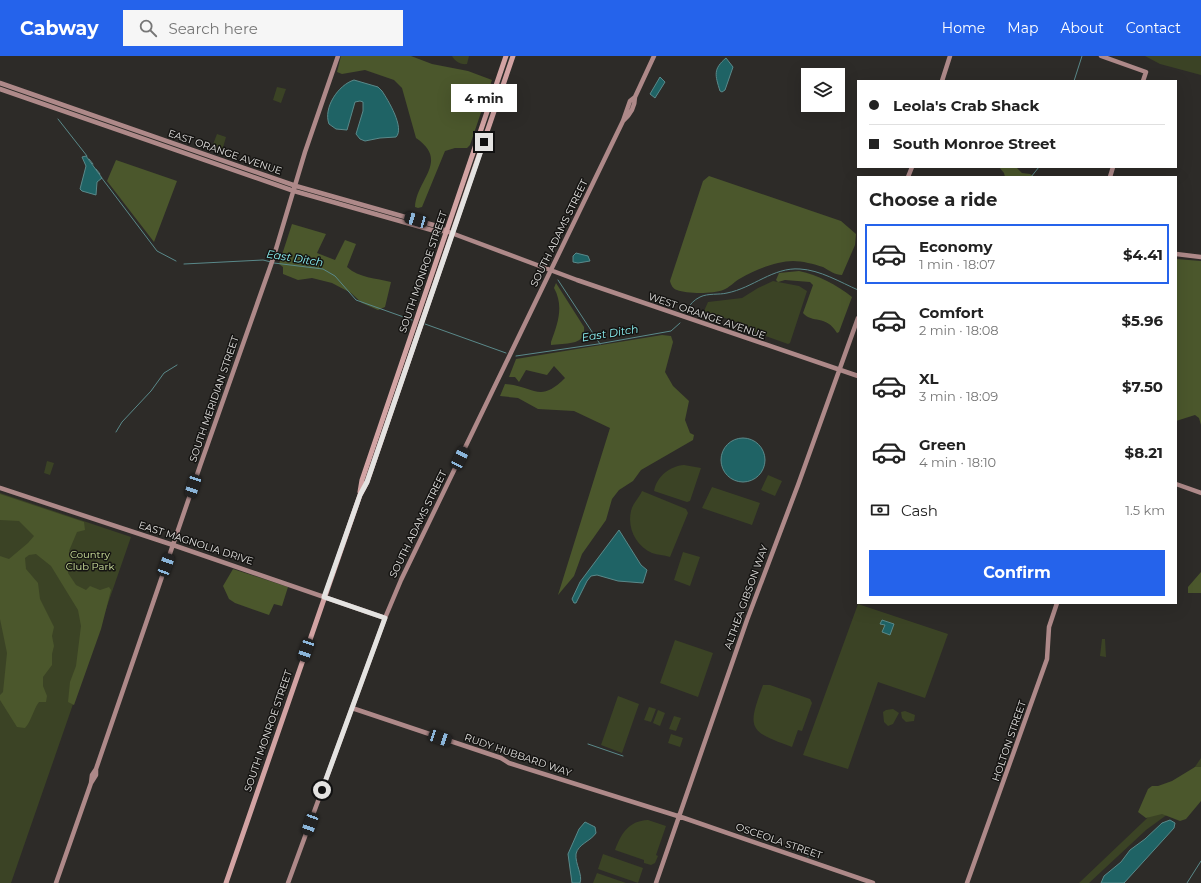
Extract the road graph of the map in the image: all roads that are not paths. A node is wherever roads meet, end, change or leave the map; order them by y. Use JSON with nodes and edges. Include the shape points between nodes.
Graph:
{"nodes":[{"id":1,"x":338,"y":56,"type":"edge"},
{"id":2,"x":506,"y":56,"type":"edge"},
{"id":3,"x":513,"y":56,"type":"edge"},
{"id":4,"x":654,"y":56,"type":"edge"},
{"id":5,"x":950,"y":56,"type":"edge"},
{"id":6,"x":1101,"y":56,"type":"edge"},
{"id":7,"x":942,"y":80,"type":"edge"},
{"id":8,"x":1143,"y":80,"type":"edge"},
{"id":9,"x":0,"y":83,"type":"edge"},
{"id":10,"x":0,"y":89,"type":"edge"},
{"id":11,"x":295,"y":188,"type":"junction"},
{"id":12,"x":446,"y":231,"type":"junction"},
{"id":13,"x":452,"y":233,"type":"junction"},
{"id":14,"x":1177,"y":254,"type":"edge"},
{"id":15,"x":1201,"y":257,"type":"edge"},
{"id":16,"x":551,"y":270,"type":"junction"},
{"id":17,"x":428,"y":286,"type":"junction"},
{"id":18,"x":432,"y":293,"type":"junction"},
{"id":19,"x":857,"y":321,"type":"edge"},
{"id":20,"x":405,"y":352,"type":"junction"},
{"id":21,"x":411,"y":354,"type":"junction"},
{"id":22,"x":839,"y":370,"type":"junction"},
{"id":23,"x":857,"y":376,"type":"edge"},
{"id":24,"x":1177,"y":484,"type":"edge"},
{"id":25,"x":0,"y":488,"type":"edge"},
{"id":26,"x":1201,"y":493,"type":"edge"},
{"id":27,"x":360,"y":495,"type":"junction"},
{"id":28,"x":173,"y":545,"type":"junction"},
{"id":29,"x":324,"y":597,"type":"junction"},
{"id":30,"x":1057,"y":604,"type":"edge"},
{"id":31,"x":385,"y":618,"type":"junction"},
{"id":32,"x":352,"y":708,"type":"junction"},
{"id":33,"x":678,"y":817,"type":"junction"},
{"id":34,"x":56,"y":883,"type":"edge"},
{"id":35,"x":226,"y":883,"type":"edge"},
{"id":36,"x":288,"y":883,"type":"edge"},
{"id":37,"x":656,"y":883,"type":"edge"},
{"id":38,"x":873,"y":883,"type":"edge"},
{"id":39,"x":967,"y":883,"type":"edge"}],
"edges":[{"from":1,"to":11,"type":"street","name":"SOUTH MERIDIAN STREET"},
{"from":2,"to":12,"type":"main road","name":"SOUTH MONROE STREET"},
{"from":3,"to":13,"type":"main road","name":"SOUTH MONROE STREET"},
{"from":4,"to":16,"type":"street","name":"SOUTH ADAMS STREET","via":[[635,97],[630,101]]},
{"from":5,"to":7,"type":"street"},
{"from":6,"to":8,"type":"street","via":[[1146,72]]},
{"from":9,"to":11,"type":"street","name":"EAST ORANGE AVENUE"},
{"from":10,"to":11,"type":"street","name":"EAST ORANGE AVENUE"},
{"from":11,"to":12,"type":"street","name":"EAST ORANGE AVENUE","via":[[435,231]]},
{"from":11,"to":28,"type":"street","name":"SOUTH MERIDIAN STREET","via":[[269,271]]},
{"from":12,"to":13,"type":"street","name":"EAST ORANGE AVENUE"},
{"from":12,"to":17,"type":"main road","name":"SOUTH MONROE STREET"},
{"from":13,"to":16,"type":"street","name":"EAST ORANGE AVENUE"},
{"from":13,"to":18,"type":"main road","name":"SOUTH MONROE STREET"},
{"from":14,"to":15,"type":"street"},
{"from":16,"to":22,"type":"street","name":"WEST ORANGE AVENUE"},
{"from":16,"to":31,"type":"street","name":"SOUTH ADAMS STREET","via":[[406,569]]},
{"from":17,"to":18,"type":"main road"},
{"from":17,"to":20,"type":"main road","name":"SOUTH MONROE STREET"},
{"from":18,"to":21,"type":"main road","name":"SOUTH MONROE STREET"},
{"from":19,"to":22,"type":"street","name":"ALTHEA GIBSON WAY"},
{"from":20,"to":21,"type":"main road"},
{"from":20,"to":27,"type":"main road","name":"SOUTH MONROE STREET","via":[[362,480]]},
{"from":21,"to":27,"type":"main road","name":"SOUTH MONROE STREET","via":[[367,482]]},
{"from":22,"to":23,"type":"street","name":"WEST ORANGE AVENUE"},
{"from":22,"to":33,"type":"street","name":"ALTHEA GIBSON WAY"},
{"from":24,"to":26,"type":"street"},
{"from":25,"to":28,"type":"street","name":"EAST MAGNOLIA DRIVE"},
{"from":27,"to":29,"type":"main road","name":"SOUTH MONROE STREET"},
{"from":28,"to":29,"type":"street","name":"EAST MAGNOLIA DRIVE"},
{"from":28,"to":34,"type":"street","name":"SOUTH MERIDIAN STREET","via":[[96,775]]},
{"from":29,"to":31,"type":"street","name":"EAST MAGNOLIA DRIVE"},
{"from":29,"to":35,"type":"main road","name":"SOUTH MONROE STREET"},
{"from":30,"to":39,"type":"street","name":"HOLTON STREET","via":[[1049,627],[1047,659]]},
{"from":31,"to":32,"type":"street","name":"SOUTH ADAMS STREET"},
{"from":32,"to":33,"type":"street","name":"RUDY HUBBARD WAY","via":[[501,758],[509,763]]},
{"from":32,"to":36,"type":"street","name":"SOUTH ADAMS STREET"},
{"from":33,"to":37,"type":"street","name":"ALTHEA GIBSON WAY"},
{"from":33,"to":38,"type":"street","name":"OSCEOLA STREET"}]}
